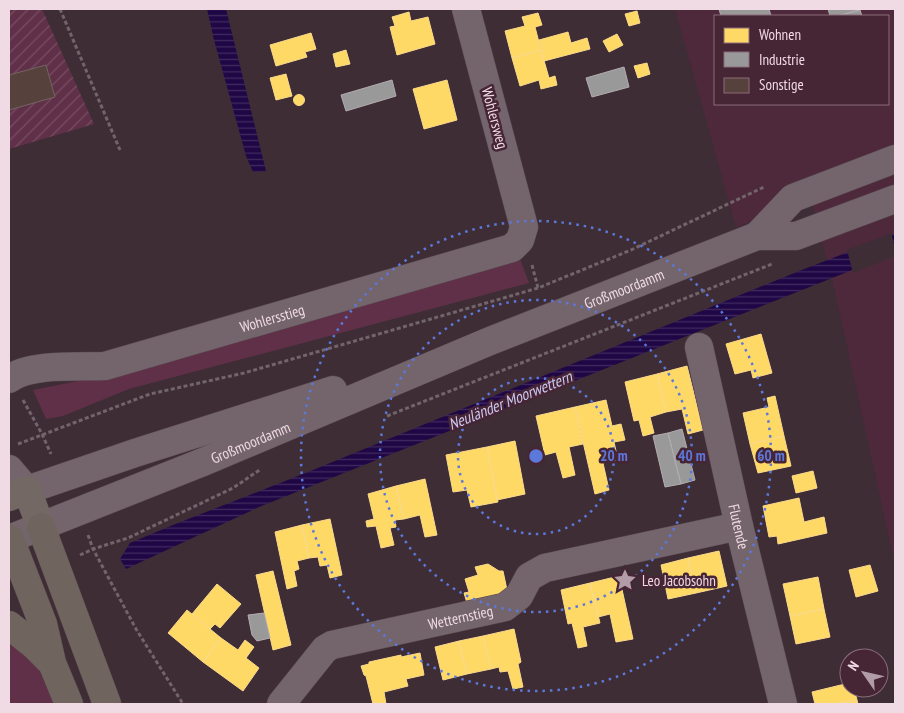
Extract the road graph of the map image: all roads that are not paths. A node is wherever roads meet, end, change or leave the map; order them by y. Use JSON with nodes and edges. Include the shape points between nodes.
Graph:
{"nodes":[{"id":1,"x":466,"y":9,"type":"edge"},
{"id":2,"x":895,"y":159,"type":"edge"},
{"id":3,"x":895,"y":199,"type":"edge"},
{"id":4,"x":524,"y":227,"type":"joint"},
{"id":5,"x":757,"y":236,"type":"junction"},
{"id":6,"x":490,"y":341,"type":"junction"},
{"id":7,"x":699,"y":347,"type":"dead end"},
{"id":8,"x":16,"y":389,"type":"edge"},
{"id":9,"x":9,"y":469,"type":"edge"},
{"id":10,"x":18,"y":493,"type":"edge"},
{"id":11,"x":739,"y":526,"type":"junction"},
{"id":12,"x":41,"y":527,"type":"junction"},
{"id":13,"x":9,"y":538,"type":"edge"},
{"id":14,"x":9,"y":625,"type":"edge"},
{"id":15,"x":52,"y":663,"type":"junction"},
{"id":16,"x":69,"y":704,"type":"edge"},
{"id":17,"x":107,"y":704,"type":"edge"},
{"id":18,"x":281,"y":704,"type":"edge"},
{"id":19,"x":783,"y":704,"type":"edge"}],
"edges":[{"from":1,"to":4,"type":"street","name":"Wohlersweg"},
{"from":2,"to":5,"type":"street","name":"Großmoordamm","via":[[793,198]]},
{"from":3,"to":5,"type":"street","name":"Großmoordamm","via":[[796,236]]},
{"from":4,"to":8,"type":"street","name":"Wohlersstieg","via":[[520,240],[507,250],[105,366],[22,371]]},
{"from":5,"to":6,"type":"street","name":"Großmoordamm"},
{"from":6,"to":10,"type":"street","name":"Großmoordamm","via":[[134,453]]},
{"from":6,"to":12,"type":"street","name":"Großmoordamm"},
{"from":7,"to":11,"type":"street","name":"Flutende"},
{"from":9,"to":10,"type":"street"},
{"from":10,"to":12,"type":"main road"},
{"from":11,"to":18,"type":"street","name":"Wetternstieg","via":[[545,568],[529,577],[519,596],[505,607],[332,645],[325,649]]},
{"from":11,"to":19,"type":"street","name":"Flutende"},
{"from":12,"to":13,"type":"street","name":"Großmoordamm"},
{"from":12,"to":17,"type":"highway"},
{"from":13,"to":15,"type":"highway","via":[[43,624]]},
{"from":14,"to":15,"type":"highway"},
{"from":15,"to":16,"type":"highway"}]}
